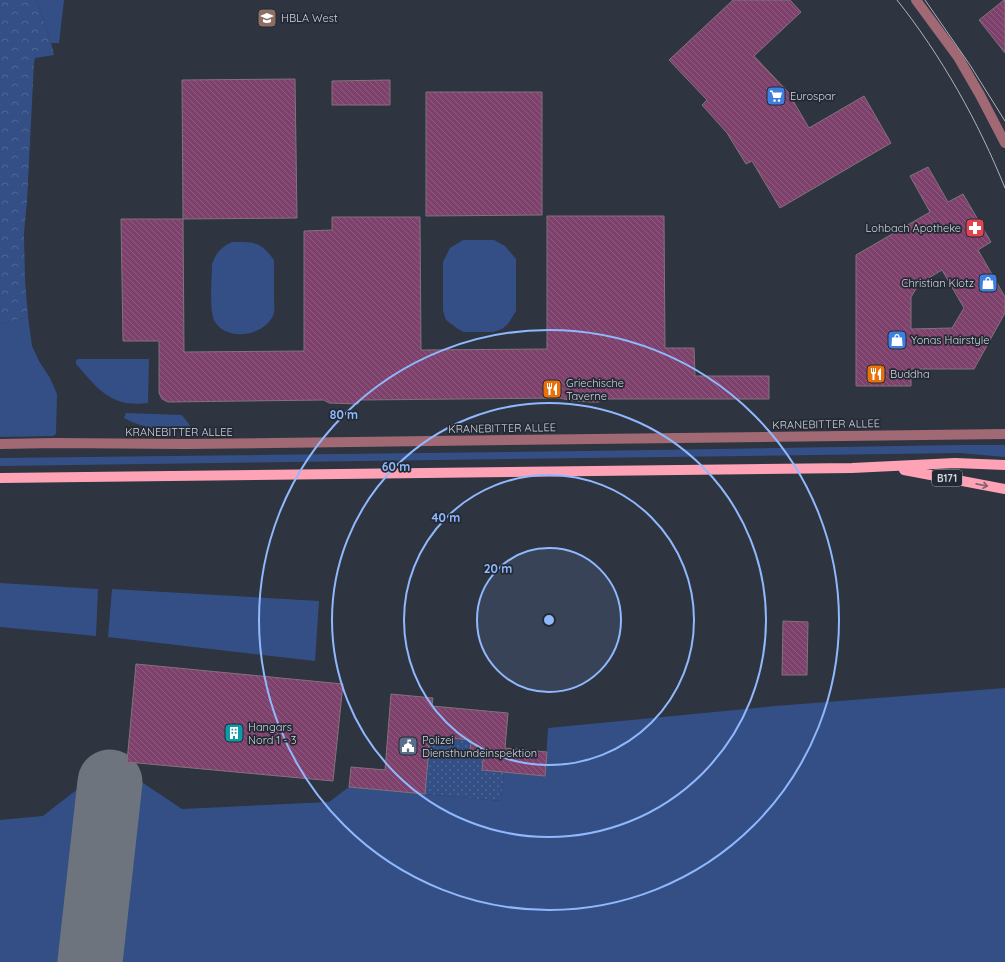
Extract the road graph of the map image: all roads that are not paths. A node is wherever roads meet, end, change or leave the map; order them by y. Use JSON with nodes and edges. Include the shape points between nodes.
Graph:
{"nodes":[{"id":1,"x":916,"y":0,"type":"edge"},
{"id":2,"x":1005,"y":143,"type":"edge"},
{"id":3,"x":1005,"y":434,"type":"edge"},
{"id":4,"x":0,"y":444,"type":"edge"},
{"id":5,"x":1005,"y":465,"type":"edge"},
{"id":6,"x":889,"y":467,"type":"junction"},
{"id":7,"x":0,"y":478,"type":"edge"},
{"id":8,"x":1005,"y":489,"type":"edge"}],
"edges":[{"from":1,"to":2,"type":"street","via":[[958,57]]},
{"from":3,"to":4,"type":"street","name":"KRANEBITTER ALLEE"},
{"from":5,"to":6,"type":"main road","number":"B171","via":[[955,463]]},
{"from":6,"to":7,"type":"main road","number":"B171"},
{"from":6,"to":8,"type":"main road","number":"B171","one_way":true}]}
